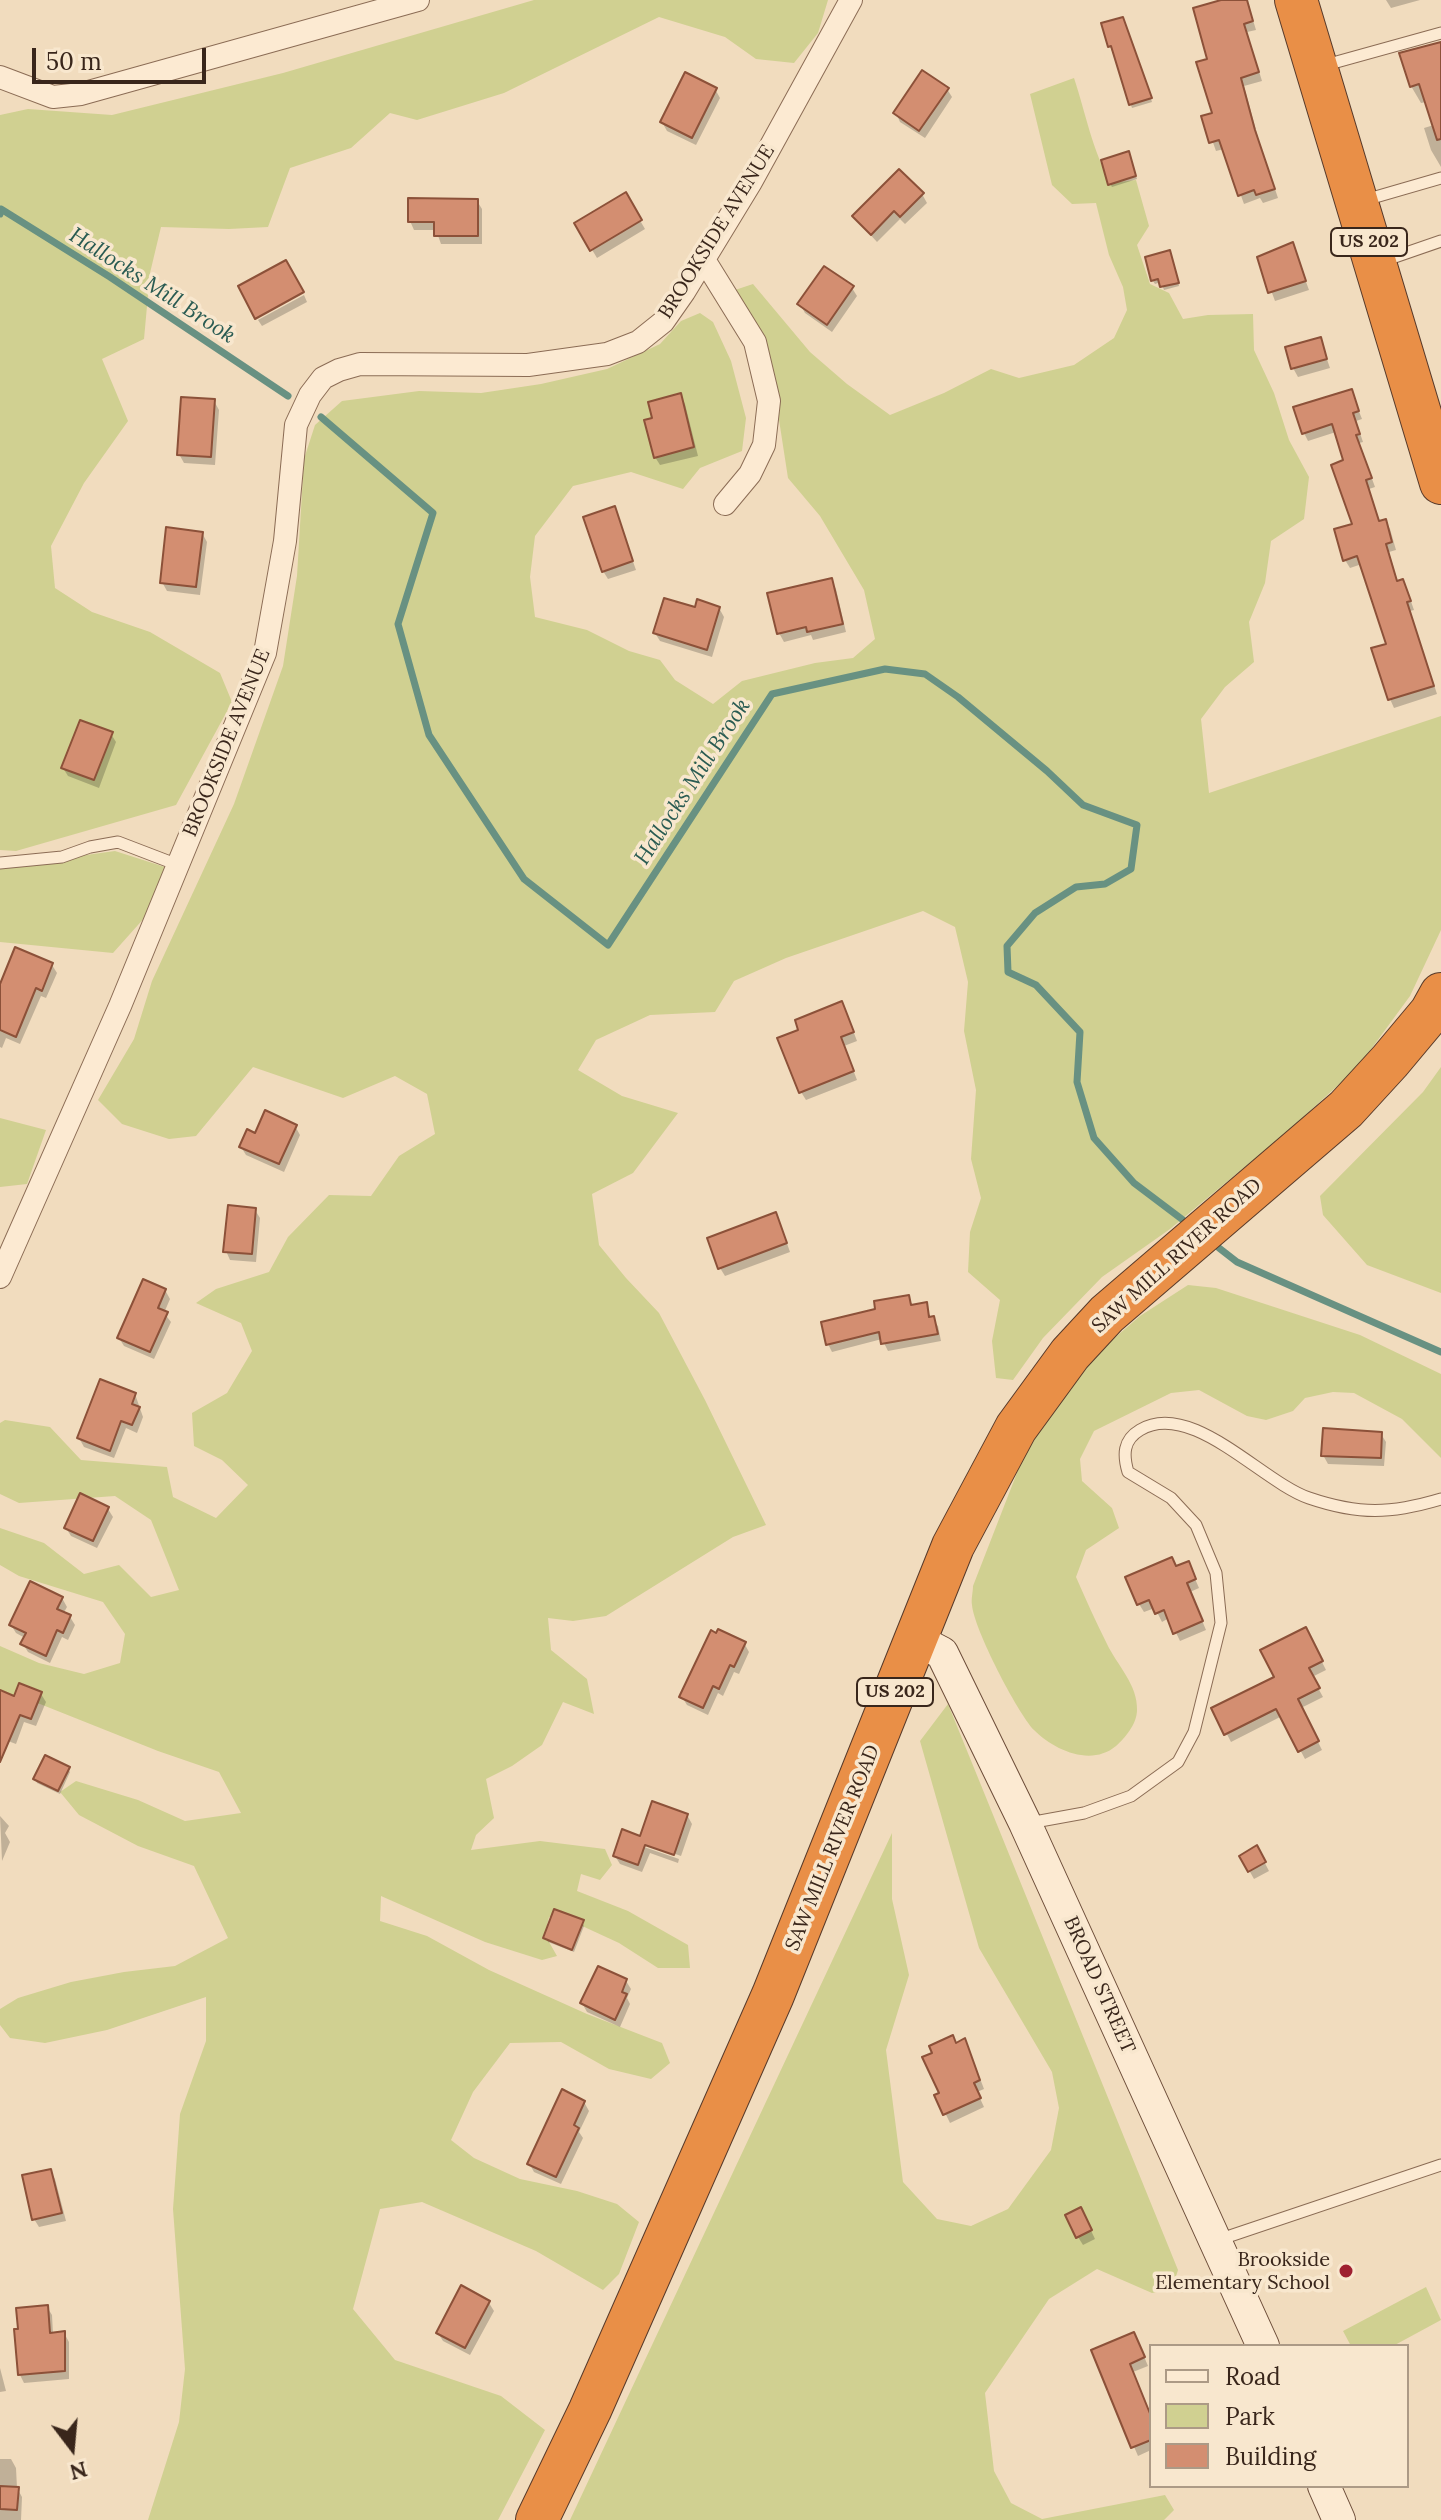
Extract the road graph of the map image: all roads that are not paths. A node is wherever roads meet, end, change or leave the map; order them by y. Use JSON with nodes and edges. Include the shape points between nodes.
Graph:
{"nodes":[{"id":1,"x":418,"y":0,"type":"edge"},
{"id":2,"x":851,"y":0,"type":"edge"},
{"id":3,"x":1296,"y":0,"type":"edge"},
{"id":4,"x":1441,"y":33,"type":"edge"},
{"id":5,"x":1317,"y":68,"type":"junction"},
{"id":6,"x":3,"y":83,"type":"edge"},
{"id":7,"x":1441,"y":178,"type":"edge"},
{"id":8,"x":1357,"y":202,"type":"junction"},
{"id":9,"x":1441,"y":241,"type":"edge"},
{"id":10,"x":703,"y":258,"type":"junction"},
{"id":11,"x":1375,"y":264,"type":"junction"},
{"id":12,"x":1441,"y":483,"type":"edge"},
{"id":13,"x":725,"y":504,"type":"dead end"},
{"id":14,"x":0,"y":863,"type":"edge"},
{"id":15,"x":178,"y":865,"type":"junction"},
{"id":16,"x":1441,"y":994,"type":"edge"},
{"id":17,"x":0,"y":1277,"type":"edge"},
{"id":18,"x":1441,"y":1499,"type":"edge"},
{"id":19,"x":915,"y":1639,"type":"junction"},
{"id":20,"x":1025,"y":1823,"type":"junction"},
{"id":21,"x":1441,"y":2165,"type":"edge"},
{"id":22,"x":1215,"y":2240,"type":"junction"},
{"id":23,"x":1262,"y":2344,"type":"edge"},
{"id":24,"x":1325,"y":2488,"type":"edge"},
{"id":25,"x":537,"y":2520,"type":"edge"},
{"id":26,"x":1339,"y":2520,"type":"edge"}],
"edges":[{"from":1,"to":6,"type":"street","via":[[81,94],[53,97]]},
{"from":2,"to":10,"type":"street","name":"BROOKSIDE AVENUE"},
{"from":3,"to":5,"type":"highway","number":"US 202"},
{"from":4,"to":5,"type":"lane"},
{"from":5,"to":8,"type":"highway","number":"US 202"},
{"from":7,"to":8,"type":"lane"},
{"from":8,"to":11,"type":"highway","number":"US 202"},
{"from":9,"to":11,"type":"lane"},
{"from":10,"to":13,"type":"street","via":[[755,342],[769,401],[764,445],[750,474]]},
{"from":10,"to":15,"type":"street","name":"BROOKSIDE AVENUE","via":[[663,322],[638,342],[607,354],[528,365],[360,364],[323,378],[296,425],[285,541],[265,653]]},
{"from":11,"to":12,"type":"highway","number":"US 202"},
{"from":14,"to":15,"type":"lane","via":[[62,857],[118,842]]},
{"from":15,"to":17,"type":"street","name":"BROOKSIDE AVENUE"},
{"from":16,"to":19,"type":"highway","name":"SAW MILL RIVER ROAD","number":"US 202","via":[[1346,1109],[1107,1314],[1070,1354],[1016,1428],[976,1500]]},
{"from":18,"to":20,"type":"lane","via":[[1405,1509],[1357,1511],[1305,1497],[1214,1439],[1177,1423],[1151,1423],[1131,1436],[1123,1456],[1128,1472],[1171,1498],[1196,1525],[1216,1573],[1221,1623],[1194,1732],[1178,1762],[1131,1796],[1084,1813]]},
{"from":19,"to":20,"type":"street","name":"BROAD STREET","via":[[942,1653]]},
{"from":19,"to":25,"type":"highway","name":"SAW MILL RIVER ROAD","number":"US 202","via":[[773,1995]]},
{"from":20,"to":22,"type":"street","name":"BROAD STREET"},
{"from":21,"to":22,"type":"lane"},
{"from":22,"to":23,"type":"street","name":"BROAD STREET"},
{"from":24,"to":26,"type":"street"}]}
